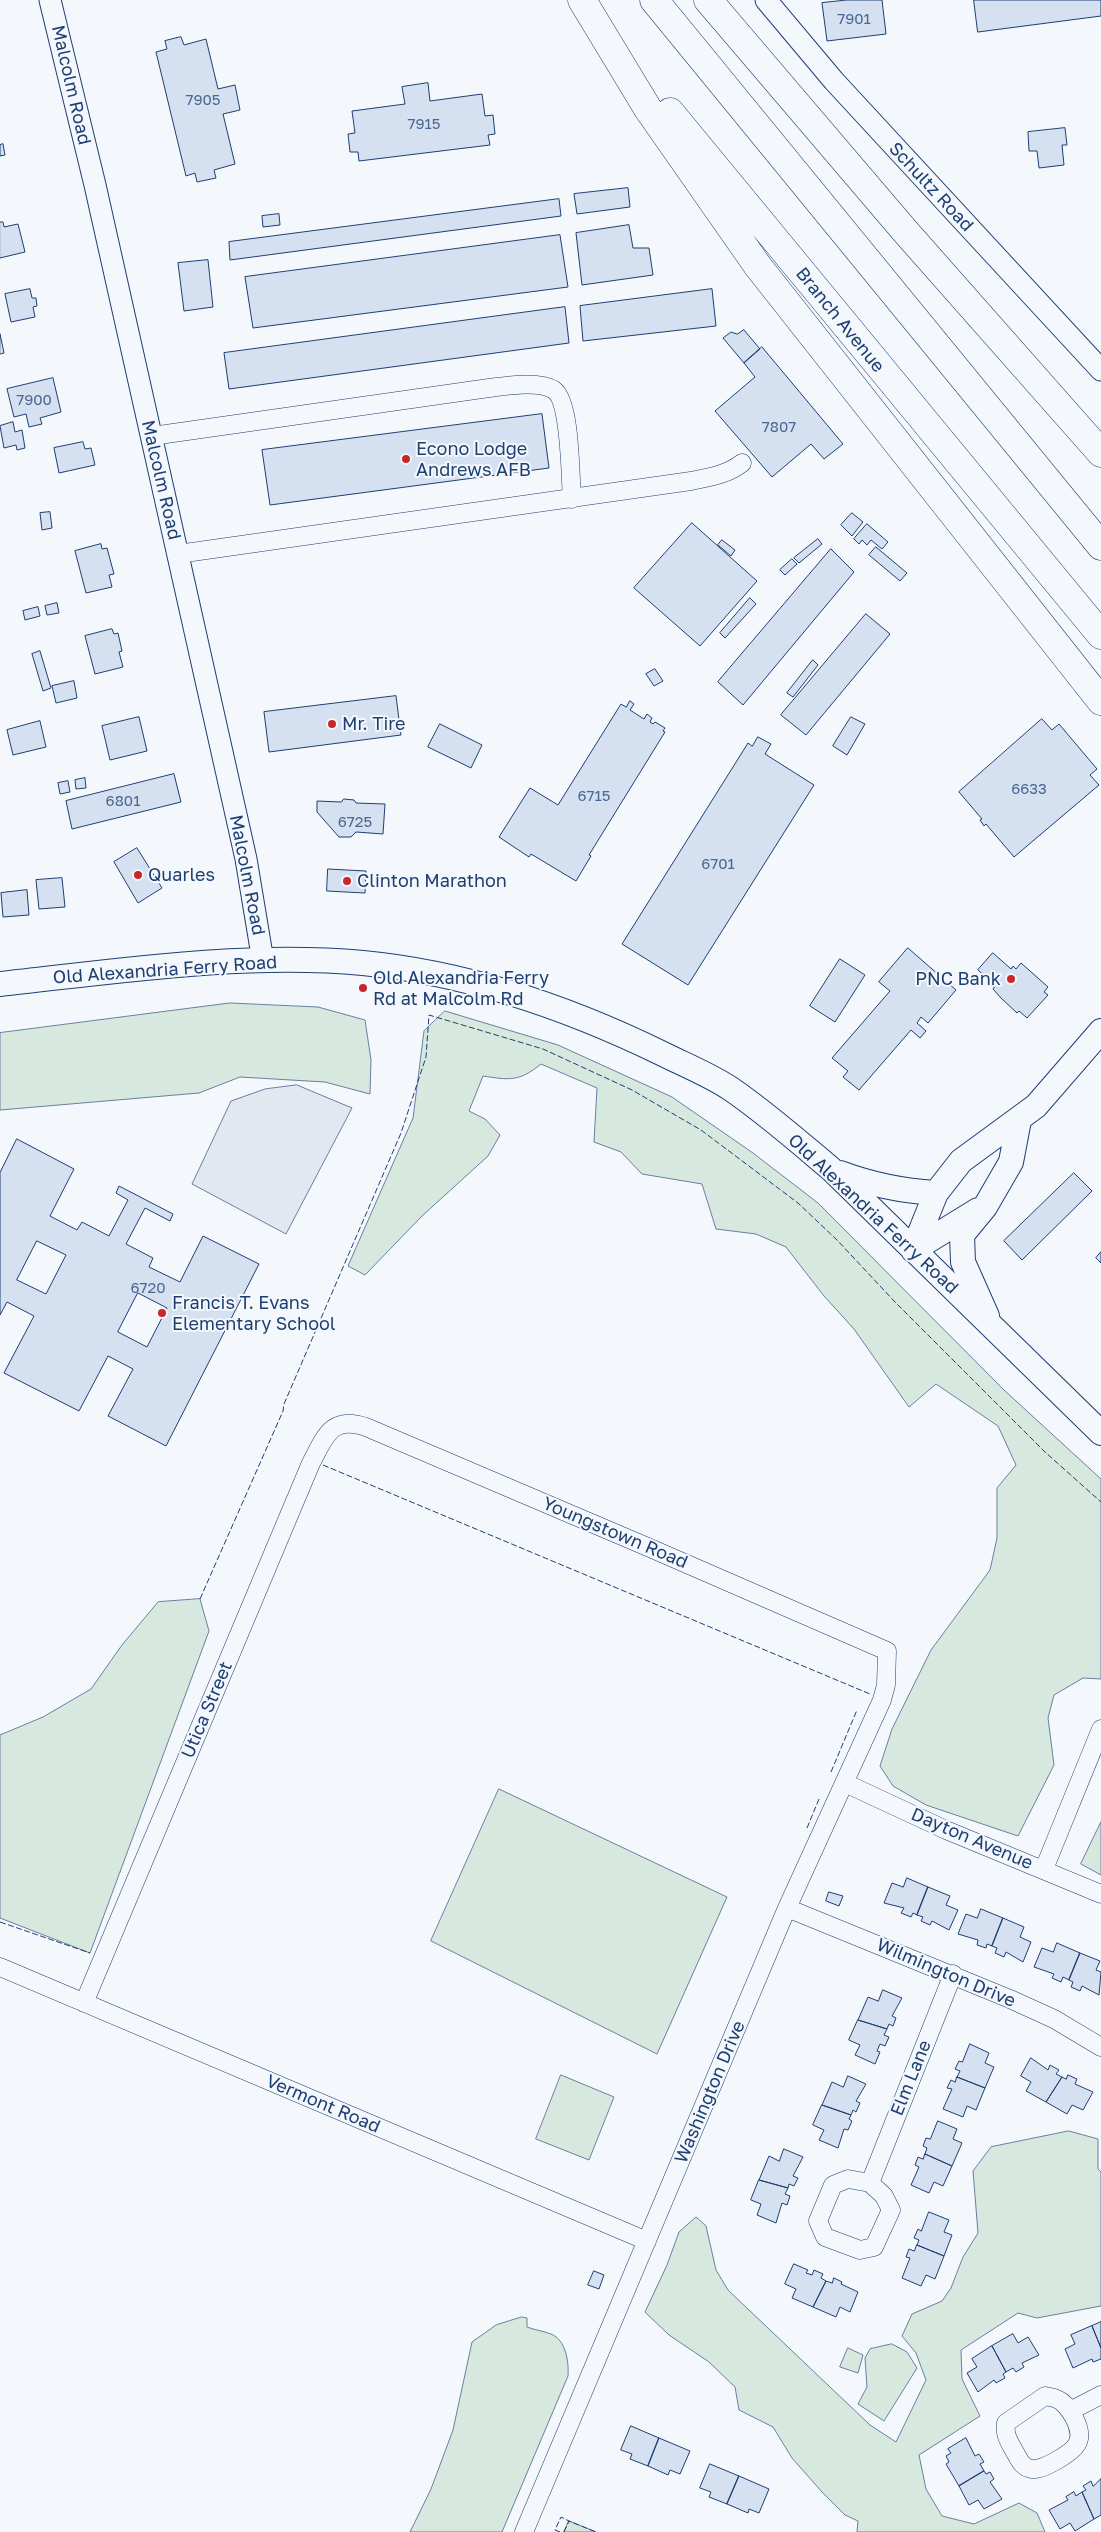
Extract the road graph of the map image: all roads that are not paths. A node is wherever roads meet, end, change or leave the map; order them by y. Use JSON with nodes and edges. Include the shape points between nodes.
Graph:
{"nodes":[{"id":1,"x":50,"y":0,"type":"edge"},
{"id":2,"x":583,"y":0,"type":"edge"},
{"id":3,"x":654,"y":0,"type":"edge"},
{"id":4,"x":708,"y":0,"type":"edge"},
{"id":5,"x":766,"y":0,"type":"edge"},
{"id":6,"x":1101,"y":370,"type":"edge"},
{"id":7,"x":152,"y":436,"type":"junction"},
{"id":8,"x":1101,"y":453,"type":"edge"},
{"id":9,"x":742,"y":463,"type":"dead end"},
{"id":10,"x":572,"y":499,"type":"junction"},
{"id":11,"x":1101,"y":546,"type":"edge"},
{"id":12,"x":178,"y":554,"type":"junction"},
{"id":13,"x":1101,"y":635,"type":"edge"},
{"id":14,"x":1101,"y":701,"type":"edge"},
{"id":15,"x":264,"y":961,"type":"junction"},
{"id":16,"x":3,"y":985,"type":"edge"},
{"id":17,"x":1101,"y":1031,"type":"edge"},
{"id":18,"x":1020,"y":1120,"type":"junction"},
{"id":19,"x":831,"y":1169,"type":"junction"},
{"id":20,"x":936,"y":1193,"type":"junction"},
{"id":21,"x":985,"y":1207,"type":"junction"},
{"id":22,"x":913,"y":1250,"type":"junction"},
{"id":23,"x":991,"y":1325,"type":"junction"},
{"id":24,"x":340,"y":1425,"type":"joint"},
{"id":25,"x":1101,"y":1433,"type":"edge"},
{"id":26,"x":887,"y":1651,"type":"joint"},
{"id":27,"x":1101,"y":1728,"type":"edge"},
{"id":28,"x":845,"y":1783,"type":"junction"},
{"id":29,"x":1044,"y":1869,"type":"junction"},
{"id":30,"x":1101,"y":1894,"type":"edge"},
{"id":31,"x":787,"y":1908,"type":"junction"},
{"id":32,"x":0,"y":1967,"type":"edge"},
{"id":33,"x":953,"y":1974,"type":"junction"},
{"id":34,"x":84,"y":2003,"type":"junction"},
{"id":35,"x":1101,"y":2047,"type":"edge"},
{"id":36,"x":870,"y":2183,"type":"junction"},
{"id":37,"x":647,"y":2241,"type":"junction"},
{"id":38,"x":1101,"y":2395,"type":"edge"},
{"id":39,"x":1070,"y":2411,"type":"junction"},
{"id":40,"x":524,"y":2532,"type":"edge"}],
"edges":[{"from":1,"to":7,"type":"street","name":"Malcolm Road"},
{"from":2,"to":13,"type":"highway","name":"Branch Avenue","via":[[896,388]]},
{"from":2,"to":14,"type":"highway","via":[[648,109],[757,264]]},
{"from":3,"to":11,"type":"highway"},
{"from":4,"to":8,"type":"highway","via":[[905,231]]},
{"from":5,"to":6,"type":"street","name":"Schultz Road","via":[[834,81]]},
{"from":7,"to":10,"type":"street","via":[[489,388],[538,386],[553,389],[561,397],[566,419]]},
{"from":7,"to":12,"type":"street","name":"Malcolm Road"},
{"from":9,"to":10,"type":"street","via":[[718,475],[691,481]]},
{"from":10,"to":12,"type":"street"},
{"from":12,"to":15,"type":"street","name":"Malcolm Road","via":[[246,859]]},
{"from":15,"to":16,"type":"main road","name":"Old Alexandria Ferry Road","via":[[177,966]]},
{"from":15,"to":19,"type":"main road","name":"Old Alexandria Ferry Road","via":[[346,962],[407,969],[483,985],[567,1011],[606,1026],[730,1088]]},
{"from":17,"to":18,"type":"main road"},
{"from":18,"to":20,"type":"main road","via":[[961,1161]]},
{"from":18,"to":21,"type":"main road","via":[[1011,1162]]},
{"from":19,"to":20,"type":"main road","via":[[897,1190]]},
{"from":19,"to":22,"type":"main road","name":"Old Alexandria Ferry Road"},
{"from":20,"to":22,"type":"main road"},
{"from":21,"to":22,"type":"main road"},
{"from":21,"to":23,"type":"main road","via":[[962,1235],[962,1262]]},
{"from":22,"to":23,"type":"main road","name":"Old Alexandria Ferry Road"},
{"from":23,"to":25,"type":"main road","name":"Old Alexandria Ferry Road"},
{"from":24,"to":26,"type":"street","name":"Youngstown Road","via":[[348,1423],[366,1427]]},
{"from":24,"to":34,"type":"street","name":"Utica Street","via":[[331,1430],[311,1463]]},
{"from":26,"to":28,"type":"street","name":"Washington Drive","via":[[886,1685]]},
{"from":27,"to":29,"type":"street"},
{"from":28,"to":29,"type":"street","name":"Dayton Avenue","via":[[946,1830]]},
{"from":28,"to":31,"type":"street","name":"Washington Drive"},
{"from":29,"to":30,"type":"street","name":"Dayton Avenue"},
{"from":31,"to":33,"type":"street","name":"Wilmington Drive"},
{"from":31,"to":37,"type":"street","name":"Washington Drive"},
{"from":32,"to":34,"type":"street","name":"Vermont Road"},
{"from":33,"to":35,"type":"street","name":"Wilmington Drive","via":[[1054,2020]]},
{"from":33,"to":36,"type":"street","name":"Elm Lane"},
{"from":34,"to":37,"type":"street","name":"Vermont Road"},
{"from":36,"to":36,"type":"street","via":[[884,2196],[891,2210],[874,2247],[860,2250],[825,2237],[818,2221],[833,2185],[848,2180]]},
{"from":37,"to":40,"type":"street","name":"Washington Drive"},
{"from":38,"to":39,"type":"street"},
{"from":39,"to":39,"type":"street","via":[[1079,2434],[1079,2443],[1071,2452],[1039,2470],[1022,2464],[1005,2432],[1006,2423],[1045,2396],[1057,2399]]}]}
